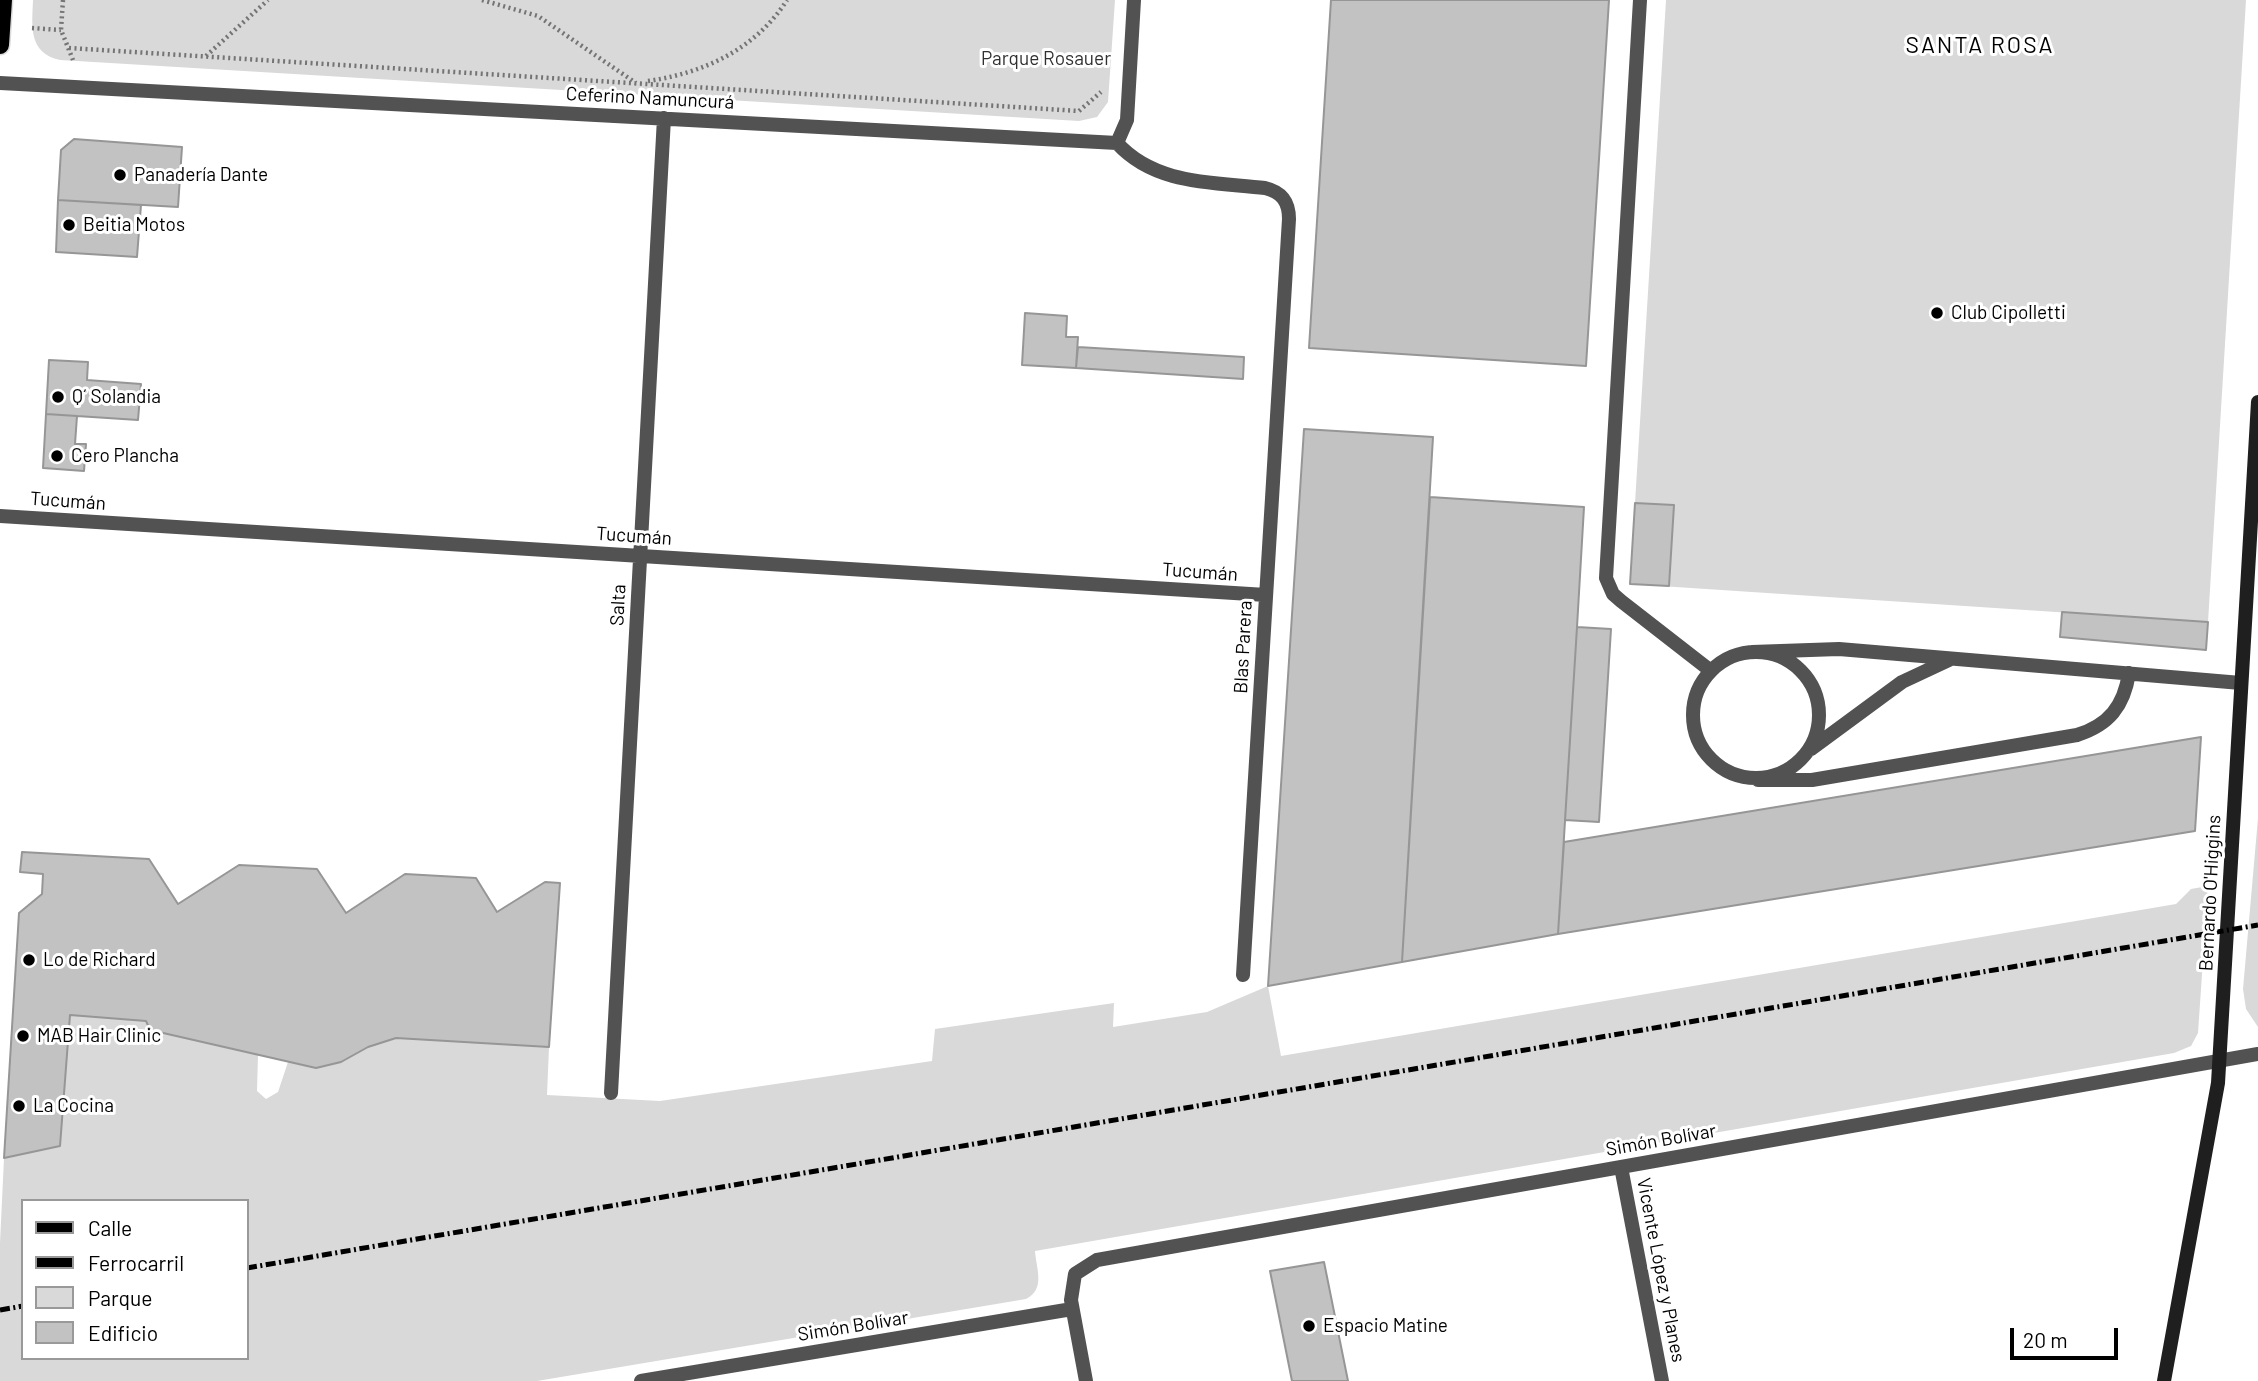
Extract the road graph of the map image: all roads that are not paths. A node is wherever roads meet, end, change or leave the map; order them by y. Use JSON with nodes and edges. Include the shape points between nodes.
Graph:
{"nodes":[{"id":1,"x":3,"y":0,"type":"edge"},
{"id":2,"x":1134,"y":0,"type":"edge"},
{"id":3,"x":1640,"y":0,"type":"edge"},
{"id":4,"x":0,"y":45,"type":"edge"},
{"id":5,"x":0,"y":83,"type":"edge"},
{"id":6,"x":664,"y":118,"type":"junction"},
{"id":7,"x":1117,"y":143,"type":"junction"},
{"id":8,"x":2258,"y":402,"type":"edge"},
{"id":9,"x":0,"y":516,"type":"edge"},
{"id":10,"x":640,"y":556,"type":"junction"},
{"id":11,"x":1266,"y":596,"type":"junction"},
{"id":12,"x":1752,"y":652,"type":"junction"},
{"id":13,"x":1954,"y":659,"type":"junction"},
{"id":14,"x":1711,"y":671,"type":"junction"},
{"id":15,"x":2129,"y":673,"type":"junction"},
{"id":16,"x":2241,"y":683,"type":"junction"},
{"id":17,"x":1809,"y":751,"type":"junction"},
{"id":18,"x":1758,"y":780,"type":"junction"},
{"id":19,"x":1243,"y":975,"type":"dead end"},
{"id":20,"x":2258,"y":1055,"type":"edge"},
{"id":21,"x":2220,"y":1061,"type":"junction"},
{"id":22,"x":611,"y":1093,"type":"dead end"},
{"id":23,"x":1621,"y":1167,"type":"junction"},
{"id":24,"x":1072,"y":1309,"type":"junction"},
{"id":25,"x":641,"y":1381,"type":"edge"},
{"id":26,"x":1086,"y":1381,"type":"edge"},
{"id":27,"x":1662,"y":1381,"type":"edge"},
{"id":28,"x":2164,"y":1381,"type":"edge"}],
"edges":[{"from":1,"to":4,"type":"main road"},
{"from":2,"to":7,"type":"street","via":[[1127,120]]},
{"from":3,"to":14,"type":"street","via":[[1606,578],[1613,594]]},
{"from":5,"to":6,"type":"street","name":"Ceferino Namuncurá"},
{"from":6,"to":7,"type":"street","name":"Ceferino Namuncurá"},
{"from":6,"to":10,"type":"street","name":"Salta"},
{"from":7,"to":11,"type":"street","name":"Blas Parera","via":[[1157,173],[1265,188],[1283,198],[1289,219]]},
{"from":8,"to":16,"type":"main road","name":"Bernardo O'Higgins"},
{"from":9,"to":10,"type":"street","name":"Tucumán"},
{"from":10,"to":11,"type":"street","name":"Tucumán"},
{"from":10,"to":22,"type":"street","name":"Salta"},
{"from":11,"to":19,"type":"street","name":"Blas Parera"},
{"from":12,"to":13,"type":"street","via":[[1832,648]]},
{"from":12,"to":14,"type":"street","via":[[1722,661]]},
{"from":12,"to":17,"type":"street","via":[[1783,657],[1815,690],[1819,713]]},
{"from":13,"to":15,"type":"street"},
{"from":13,"to":17,"type":"street","via":[[1902,682]]},
{"from":14,"to":18,"type":"street","via":[[1695,696],[1693,726],[1698,741],[1716,765]]},
{"from":15,"to":16,"type":"street"},
{"from":15,"to":18,"type":"street","via":[[2114,714],[2077,735],[1812,779]]},
{"from":16,"to":21,"type":"main road","name":"Bernardo O'Higgins"},
{"from":17,"to":18,"type":"street","via":[[1787,772]]},
{"from":20,"to":21,"type":"street","name":"Simón Bolívar"},
{"from":21,"to":23,"type":"street","name":"Simón Bolívar"},
{"from":21,"to":28,"type":"main road","name":"Bernardo O'Higgins"},
{"from":23,"to":24,"type":"street","name":"Simón Bolívar","via":[[1097,1260],[1075,1274],[1070,1291]]},
{"from":23,"to":27,"type":"street","name":"Vicente López y Planes"},
{"from":24,"to":25,"type":"street","name":"Simón Bolívar"},
{"from":24,"to":26,"type":"street"}]}
